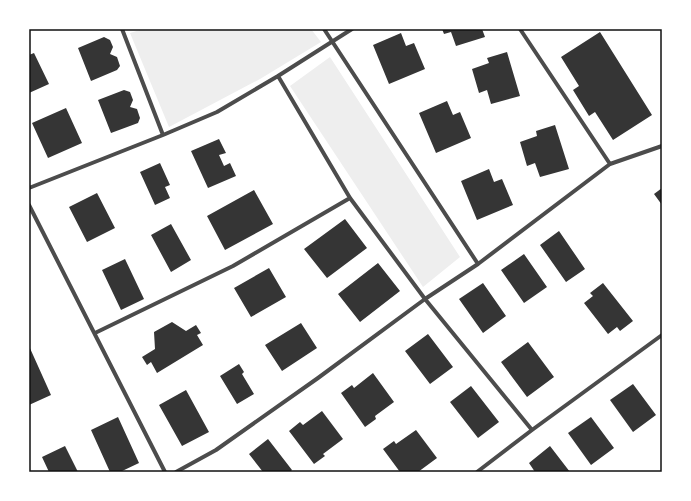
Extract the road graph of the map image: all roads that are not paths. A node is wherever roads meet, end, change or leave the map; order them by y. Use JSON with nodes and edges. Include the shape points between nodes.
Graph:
{"nodes":[{"id":1,"x":122,"y":29,"type":"edge"},
{"id":2,"x":324,"y":29,"type":"edge"},
{"id":3,"x":352,"y":29,"type":"edge"},
{"id":4,"x":520,"y":29,"type":"edge"},
{"id":5,"x":332,"y":42,"type":"junction"},
{"id":6,"x":278,"y":76,"type":"junction"},
{"id":7,"x":163,"y":135,"type":"junction"},
{"id":8,"x":662,"y":146,"type":"edge"},
{"id":9,"x":610,"y":164,"type":"junction"},
{"id":10,"x":29,"y":188,"type":"edge"},
{"id":11,"x":350,"y":198,"type":"junction"},
{"id":12,"x":29,"y":205,"type":"edge"},
{"id":13,"x":478,"y":264,"type":"junction"},
{"id":14,"x":424,"y":299,"type":"junction"},
{"id":15,"x":95,"y":333,"type":"junction"},
{"id":16,"x":662,"y":335,"type":"edge"},
{"id":17,"x":532,"y":430,"type":"junction"},
{"id":18,"x":165,"y":472,"type":"edge"},
{"id":19,"x":176,"y":472,"type":"edge"},
{"id":20,"x":477,"y":472,"type":"edge"}],
"edges":[{"from":1,"to":7,"type":"street"},
{"from":2,"to":5,"type":"street"},
{"from":3,"to":5,"type":"street"},
{"from":4,"to":9,"type":"street"},
{"from":5,"to":6,"type":"street"},
{"from":5,"to":13,"type":"street"},
{"from":6,"to":7,"type":"street","via":[[217,112]]},
{"from":6,"to":11,"type":"street"},
{"from":7,"to":10,"type":"street"},
{"from":8,"to":9,"type":"street"},
{"from":9,"to":13,"type":"street"},
{"from":11,"to":14,"type":"street"},
{"from":11,"to":15,"type":"street","via":[[233,266]]},
{"from":12,"to":15,"type":"street"},
{"from":13,"to":14,"type":"street"},
{"from":14,"to":17,"type":"street"},
{"from":14,"to":19,"type":"street","via":[[216,450]]},
{"from":15,"to":18,"type":"street"},
{"from":16,"to":17,"type":"street"},
{"from":17,"to":20,"type":"street"}]}
